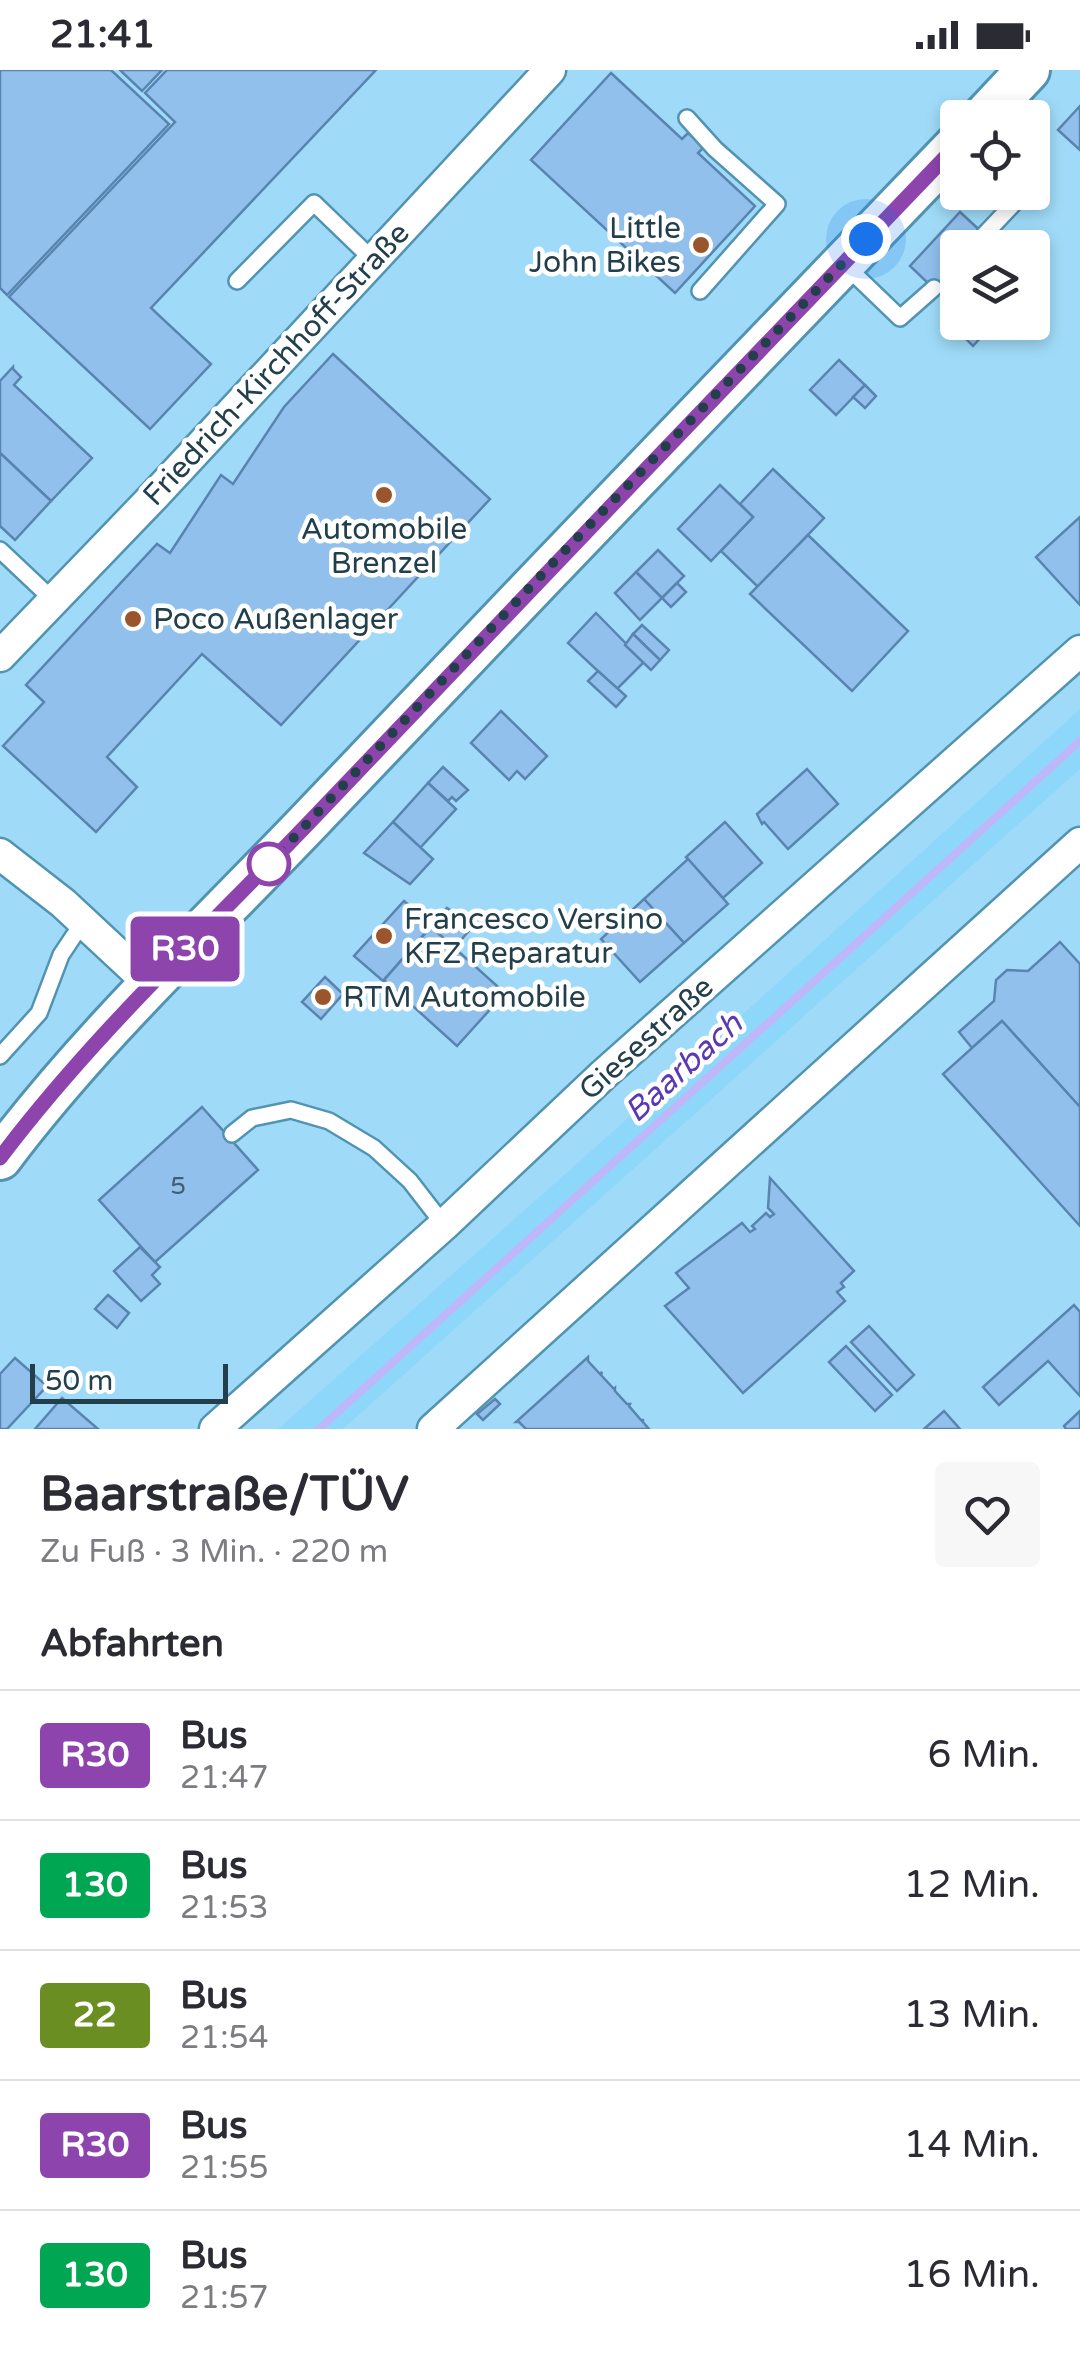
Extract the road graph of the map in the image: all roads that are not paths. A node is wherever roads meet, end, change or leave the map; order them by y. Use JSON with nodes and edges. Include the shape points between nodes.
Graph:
{"nodes":[{"id":1,"x":550,"y":70,"type":"edge"},
{"id":2,"x":687,"y":118,"type":"dead end"},
{"id":3,"x":940,"y":163,"type":"edge"},
{"id":4,"x":1008,"y":210,"type":"edge"},
{"id":5,"x":989,"y":230,"type":"edge"},
{"id":6,"x":373,"y":260,"type":"junction"},
{"id":7,"x":843,"y":263,"type":"junction"},
{"id":8,"x":236,"y":280,"type":"dead end"},
{"id":9,"x":934,"y":288,"type":"dead end"},
{"id":10,"x":700,"y":290,"type":"dead end"},
{"id":11,"x":0,"y":550,"type":"edge"},
{"id":12,"x":53,"y":600,"type":"junction"},
{"id":13,"x":1080,"y":651,"type":"edge"},
{"id":14,"x":0,"y":656,"type":"edge"},
{"id":15,"x":1080,"y":843,"type":"edge"},
{"id":16,"x":0,"y":854,"type":"edge"},
{"id":17,"x":83,"y":922,"type":"junction"},
{"id":18,"x":150,"y":984,"type":"junction"},
{"id":19,"x":0,"y":1056,"type":"edge"},
{"id":20,"x":232,"y":1134,"type":"dead end"},
{"id":21,"x":0,"y":1158,"type":"edge"},
{"id":22,"x":444,"y":1225,"type":"junction"},
{"id":23,"x":214,"y":1429,"type":"edge"},
{"id":24,"x":434,"y":1429,"type":"edge"}],
"edges":[{"from":1,"to":6,"type":"street","name":"Friedrich-Kirchhoff-Straße"},
{"from":2,"to":10,"type":"lane","via":[[777,204]]},
{"from":3,"to":7,"type":"main road"},
{"from":4,"to":5,"type":"lane"},
{"from":6,"to":8,"type":"lane","via":[[314,203]]},
{"from":6,"to":12,"type":"street","name":"Friedrich-Kirchhoff-Straße"},
{"from":7,"to":9,"type":"lane","via":[[900,318]]},
{"from":7,"to":18,"type":"main road"},
{"from":11,"to":12,"type":"lane"},
{"from":12,"to":14,"type":"street","name":"Friedrich-Kirchhoff-Straße"},
{"from":13,"to":22,"type":"street","name":"Giesestraße"},
{"from":15,"to":24,"type":"street"},
{"from":16,"to":17,"type":"street"},
{"from":17,"to":18,"type":"street"},
{"from":17,"to":19,"type":"lane","via":[[60,955],[39,1013]]},
{"from":18,"to":21,"type":"main road"},
{"from":20,"to":22,"type":"lane","via":[[252,1118],[291,1110],[329,1121],[410,1180]]},
{"from":22,"to":23,"type":"street","name":"Giesestraße"}]}
